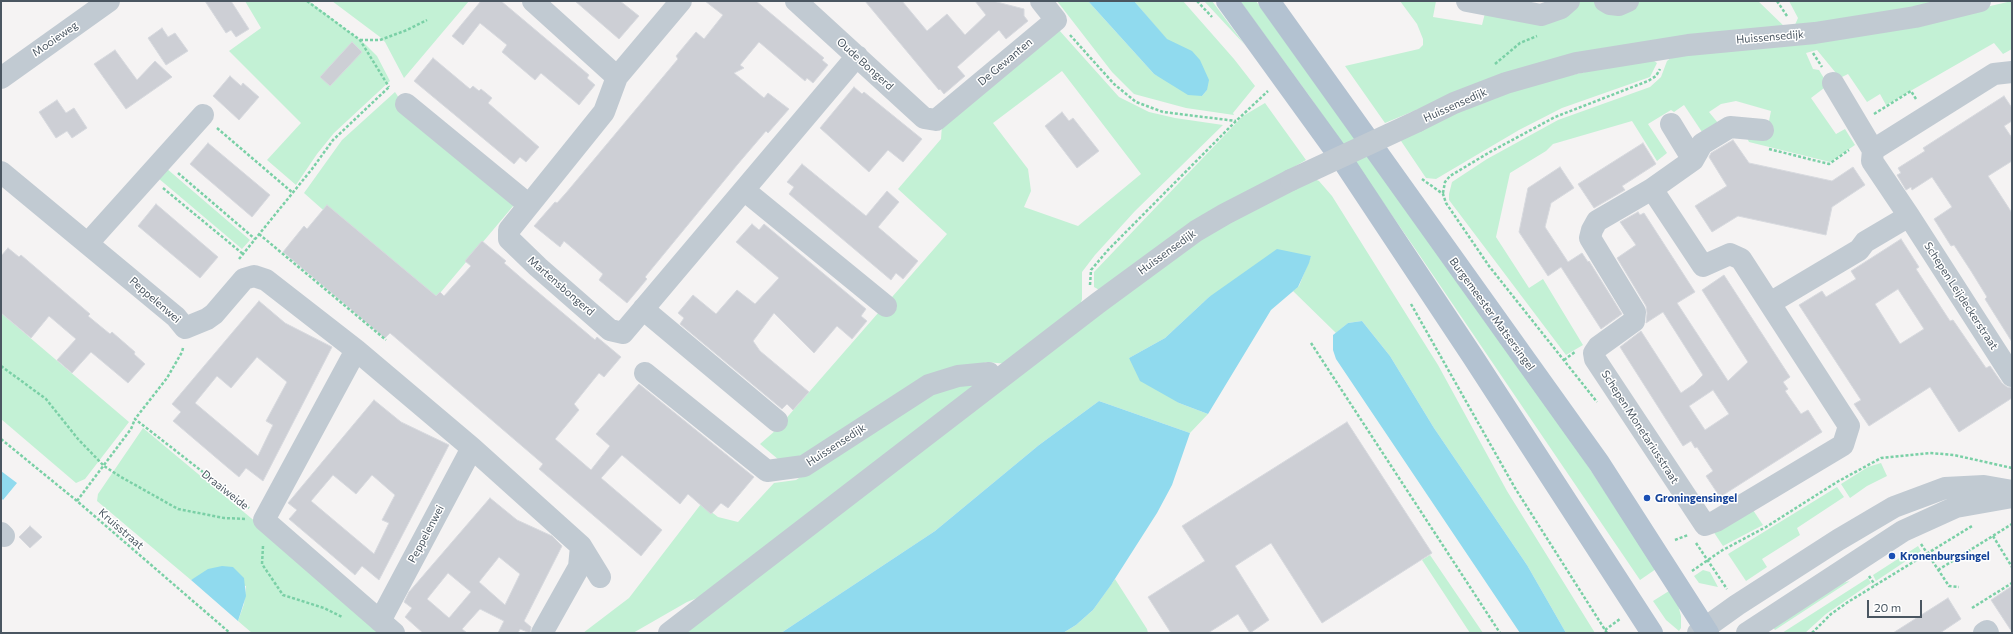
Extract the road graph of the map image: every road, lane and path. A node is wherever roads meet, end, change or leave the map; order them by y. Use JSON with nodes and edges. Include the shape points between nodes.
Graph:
{"nodes":[{"id":1,"x":109,"y":1,"type":"edge"},
{"id":2,"x":307,"y":1,"type":"edge"},
{"id":3,"x":533,"y":1,"type":"edge"},
{"id":4,"x":681,"y":1,"type":"edge"},
{"id":5,"x":796,"y":1,"type":"edge"},
{"id":6,"x":1041,"y":1,"type":"edge"},
{"id":7,"x":1227,"y":1,"type":"edge"},
{"id":8,"x":1269,"y":1,"type":"edge"},
{"id":9,"x":1467,"y":1,"type":"edge"},
{"id":10,"x":1569,"y":1,"type":"edge"},
{"id":11,"x":1605,"y":1,"type":"edge"},
{"id":12,"x":1628,"y":1,"type":"edge"},
{"id":13,"x":1777,"y":1,"type":"edge"},
{"id":14,"x":1980,"y":1,"type":"edge"},
{"id":15,"x":1788,"y":18,"type":"dead end"},
{"id":16,"x":428,"y":20,"type":"dead end"},
{"id":17,"x":1056,"y":20,"type":"junction"},
{"id":18,"x":1538,"y":36,"type":"dead end"},
{"id":19,"x":360,"y":40,"type":"junction"},
{"id":20,"x":1662,"y":49,"type":"junction"},
{"id":21,"x":857,"y":56,"type":"junction"},
{"id":22,"x":1494,"y":65,"type":"dead end"},
{"id":23,"x":2012,"y":72,"type":"edge"},
{"id":24,"x":617,"y":77,"type":"junction"},
{"id":25,"x":1,"y":78,"type":"edge"},
{"id":26,"x":1833,"y":83,"type":"dead end"},
{"id":27,"x":1272,"y":97,"type":"dead end"},
{"id":28,"x":406,"y":104,"type":"dead end"},
{"id":29,"x":203,"y":116,"type":"joint"},
{"id":30,"x":1927,"y":116,"type":"junction"},
{"id":31,"x":936,"y":120,"type":"joint"},
{"id":32,"x":1236,"y":121,"type":"junction"},
{"id":33,"x":1671,"y":124,"type":"dead end"},
{"id":34,"x":1866,"y":137,"type":"junction"},
{"id":35,"x":1763,"y":139,"type":"joint"},
{"id":36,"x":1693,"y":160,"type":"junction"},
{"id":37,"x":156,"y":168,"type":"junction"},
{"id":38,"x":1,"y":172,"type":"edge"},
{"id":39,"x":1652,"y":189,"type":"junction"},
{"id":40,"x":744,"y":190,"type":"junction"},
{"id":41,"x":293,"y":193,"type":"junction"},
{"id":42,"x":529,"y":205,"type":"junction"},
{"id":43,"x":1909,"y":216,"type":"junction"},
{"id":44,"x":259,"y":234,"type":"junction"},
{"id":45,"x":255,"y":239,"type":"junction"},
{"id":46,"x":88,"y":243,"type":"junction"},
{"id":47,"x":243,"y":254,"type":"junction"},
{"id":48,"x":235,"y":265,"type":"dead end"},
{"id":49,"x":1409,"y":300,"type":"dead end"},
{"id":50,"x":1098,"y":303,"type":"junction"},
{"id":51,"x":1770,"y":303,"type":"junction"},
{"id":52,"x":886,"y":306,"type":"dead end"},
{"id":53,"x":643,"y":309,"type":"junction"},
{"id":54,"x":185,"y":328,"type":"junction"},
{"id":55,"x":386,"y":340,"type":"dead end"},
{"id":56,"x":1311,"y":343,"type":"dead end"},
{"id":57,"x":356,"y":350,"type":"junction"},
{"id":58,"x":1,"y":366,"type":"edge"},
{"id":59,"x":645,"y":373,"type":"dead end"},
{"id":60,"x":2012,"y":376,"type":"edge"},
{"id":61,"x":996,"y":381,"type":"junction"},
{"id":62,"x":1601,"y":407,"type":"dead end"},
{"id":63,"x":135,"y":419,"type":"junction"},
{"id":64,"x":777,"y":421,"type":"dead end"},
{"id":65,"x":1,"y":438,"type":"edge"},
{"id":66,"x":472,"y":448,"type":"junction"},
{"id":67,"x":104,"y":466,"type":"junction"},
{"id":68,"x":2012,"y":468,"type":"edge"},
{"id":69,"x":2012,"y":491,"type":"edge"},
{"id":70,"x":2012,"y":497,"type":"edge"},
{"id":71,"x":77,"y":501,"type":"junction"},
{"id":72,"x":264,"y":520,"type":"junction"},
{"id":73,"x":1974,"y":524,"type":"dead end"},
{"id":74,"x":2012,"y":524,"type":"edge"},
{"id":75,"x":1686,"y":528,"type":"dead end"},
{"id":76,"x":1993,"y":536,"type":"junction"},
{"id":77,"x":1675,"y":540,"type":"dead end"},
{"id":78,"x":1695,"y":541,"type":"dead end"},
{"id":79,"x":581,"y":546,"type":"junction"},
{"id":80,"x":1927,"y":553,"type":"junction"},
{"id":81,"x":1708,"y":560,"type":"junction"},
{"id":82,"x":2012,"y":567,"type":"edge"},
{"id":83,"x":1938,"y":570,"type":"junction"},
{"id":84,"x":1867,"y":571,"type":"dead end"},
{"id":85,"x":600,"y":576,"type":"dead end"},
{"id":86,"x":1674,"y":582,"type":"junction"},
{"id":87,"x":2012,"y":583,"type":"edge"},
{"id":88,"x":1875,"y":585,"type":"junction"},
{"id":89,"x":1959,"y":587,"type":"dead end"},
{"id":90,"x":1636,"y":608,"type":"junction"},
{"id":91,"x":1972,"y":608,"type":"dead end"},
{"id":92,"x":346,"y":619,"type":"dead end"},
{"id":93,"x":387,"y":627,"type":"edge"},
{"id":94,"x":1703,"y":631,"type":"edge"},
{"id":95,"x":1606,"y":632,"type":"edge"},
{"id":96,"x":230,"y":633,"type":"edge"},
{"id":97,"x":542,"y":633,"type":"edge"},
{"id":98,"x":669,"y":633,"type":"edge"},
{"id":99,"x":1500,"y":633,"type":"edge"},
{"id":100,"x":1652,"y":633,"type":"edge"},
{"id":101,"x":1747,"y":633,"type":"edge"},
{"id":102,"x":1812,"y":633,"type":"edge"},
{"id":103,"x":1984,"y":633,"type":"edge"},
{"id":104,"x":1988,"y":633,"type":"edge"}],
"edges":[{"from":1,"to":25,"type":"street","name":"Mooieweg"},
{"from":2,"to":19,"type":"path"},
{"from":3,"to":24,"type":"street"},
{"from":4,"to":24,"type":"street","name":"Martensbongerd"},
{"from":5,"to":21,"type":"street","name":"Oude Bongerd"},
{"from":6,"to":17,"type":"street"},
{"from":7,"to":90,"type":"main road","via":[[1349,171],[1473,356]]},
{"from":8,"to":86,"type":"main road","name":"Burgemeester Matsersingel","via":[[1598,463]]},
{"from":9,"to":10,"type":"street","via":[[1541,15],[1561,8]]},
{"from":11,"to":12,"type":"street","via":[[1614,5]]},
{"from":13,"to":15,"type":"path"},
{"from":14,"to":20,"type":"street","name":"Huissensedijk","via":[[1915,17],[1815,33]]},
{"from":16,"to":19,"type":"path","via":[[380,40]]},
{"from":17,"to":31,"type":"street","name":"De Gewanten"},
{"from":17,"to":32,"type":"path","via":[[1114,84],[1136,102],[1162,112]]},
{"from":18,"to":22,"type":"path","via":[[1520,43]]},
{"from":19,"to":41,"type":"path","via":[[389,87],[333,140]]},
{"from":20,"to":50,"type":"street","name":"Huissensedijk","bridge":true,"via":[[1576,63],[1506,83],[1454,103],[1225,214],[1196,231]]},
{"from":20,"to":62,"type":"path","via":[[1661,68],[1656,76],[1648,81],[1555,117],[1490,152],[1450,176],[1445,182],[1443,194],[1446,203],[1489,266]]},
{"from":21,"to":31,"type":"street","name":"Oude Bongerd","via":[[924,118]]},
{"from":21,"to":40,"type":"street","name":"Martensbongerd"},
{"from":23,"to":30,"type":"street","via":[[1994,74]]},
{"from":24,"to":42,"type":"street","name":"Martensbongerd","via":[[604,112]]},
{"from":26,"to":34,"type":"street"},
{"from":27,"to":32,"type":"path","via":[[1268,91]]},
{"from":28,"to":42,"type":"street"},
{"from":29,"to":37,"type":"street"},
{"from":29,"to":41,"type":"path"},
{"from":30,"to":34,"type":"street"},
{"from":30,"to":34,"type":"path","via":[[1911,91]]},
{"from":32,"to":50,"type":"path","via":[[1091,270],[1092,294]]},
{"from":33,"to":36,"type":"street"},
{"from":34,"to":35,"type":"path","via":[[1829,164]]},
{"from":34,"to":43,"type":"street","name":"Schepen Leijdeckerstraat","via":[[1872,162]]},
{"from":35,"to":36,"type":"street","name":"Schepen Monetariusstraat","via":[[1730,127],[1702,144]]},
{"from":36,"to":39,"type":"street","name":"Schepen Monetariusstraat"},
{"from":37,"to":45,"type":"path"},
{"from":37,"to":46,"type":"street"},
{"from":37,"to":47,"type":"path"},
{"from":38,"to":46,"type":"street","name":"Peppelenwei"},
{"from":39,"to":51,"type":"street","name":"Schepen Monetariusstraat","via":[[1704,266],[1730,254],[1741,259]]},
{"from":39,"to":51,"type":"street","name":"Schepen Monetariusstraat","via":[[1597,221],[1592,230],[1590,238],[1635,312],[1634,321],[1598,347],[1594,353],[1595,359],[1705,525],[1716,521],[1843,445],[1849,426]]},
{"from":40,"to":52,"type":"street"},
{"from":40,"to":53,"type":"street","name":"Martensbongerd"},
{"from":41,"to":44,"type":"path"},
{"from":42,"to":53,"type":"street","name":"Martensbongerd","via":[[509,230],[509,239],[538,267],[610,330],[623,334]]},
{"from":43,"to":51,"type":"street","via":[[1864,242],[1859,250]]},
{"from":43,"to":60,"type":"street","name":"Schepen Leijdeckerstraat"},
{"from":44,"to":45,"type":"path"},
{"from":44,"to":55,"type":"path"},
{"from":45,"to":47,"type":"path"},
{"from":46,"to":54,"type":"street","name":"Peppelenwei","via":[[176,317]]},
{"from":47,"to":48,"type":"path"},
{"from":49,"to":95,"type":"path","via":[[1515,488]]},
{"from":50,"to":61,"type":"street","name":"Huissensedijk"},
{"from":53,"to":64,"type":"street"},
{"from":54,"to":57,"type":"street","name":"Peppelenwei","via":[[214,314],[244,279],[254,276],[266,280],[295,301]]},
{"from":54,"to":63,"type":"path","via":[[182,352]]},
{"from":56,"to":99,"type":"path"},
{"from":57,"to":66,"type":"street","name":"Peppelenwei"},
{"from":57,"to":72,"type":"street"},
{"from":58,"to":67,"type":"path","via":[[46,399],[59,418]]},
{"from":59,"to":61,"type":"street","name":"Huissensedijk","via":[[767,471],[804,466],[929,384],[958,376],[989,373]]},
{"from":61,"to":98,"type":"street","name":"Huissensedijk"},
{"from":63,"to":67,"type":"path","via":[[131,429]]},
{"from":63,"to":72,"type":"path","name":"Draaiweide"},
{"from":65,"to":71,"type":"path","name":"Kruisstraat"},
{"from":66,"to":79,"type":"street","name":"Peppelenwei"},
{"from":66,"to":93,"type":"street","name":"Peppelenwei"},
{"from":67,"to":71,"type":"path"},
{"from":67,"to":72,"type":"path","via":[[178,509],[224,518]]},
{"from":68,"to":81,"type":"path","via":[[1954,455],[1930,453],[1881,458]]},
{"from":69,"to":94,"type":"street","via":[[1984,486],[1945,488],[1894,507],[1838,540]]},
{"from":70,"to":101,"type":"street","via":[[1956,507],[1903,531]]},
{"from":71,"to":96,"type":"path","name":"Kruisstraat"},
{"from":72,"to":92,"type":"path","via":[[262,564],[283,595],[324,608]]},
{"from":72,"to":93,"type":"street"},
{"from":73,"to":80,"type":"path"},
{"from":74,"to":76,"type":"path"},
{"from":75,"to":77,"type":"path","via":[[1690,534]]},
{"from":76,"to":82,"type":"path","via":[[2004,558]]},
{"from":76,"to":83,"type":"path"},
{"from":78,"to":81,"type":"path"},
{"from":79,"to":85,"type":"street","name":"Peppelenwei"},
{"from":79,"to":97,"type":"street","via":[[579,567]]},
{"from":80,"to":83,"type":"path"},
{"from":80,"to":88,"type":"path"},
{"from":81,"to":86,"type":"path"},
{"from":83,"to":89,"type":"path","via":[[1949,586]]},
{"from":84,"to":88,"type":"path"},
{"from":86,"to":94,"type":"main road","name":"Burgemeester Matsersingel"},
{"from":87,"to":91,"type":"path"},
{"from":88,"to":102,"type":"path","via":[[1831,614]]},
{"from":90,"to":95,"type":"path"},
{"from":90,"to":100,"type":"main road"},
{"from":103,"to":104,"type":"street"}]}
